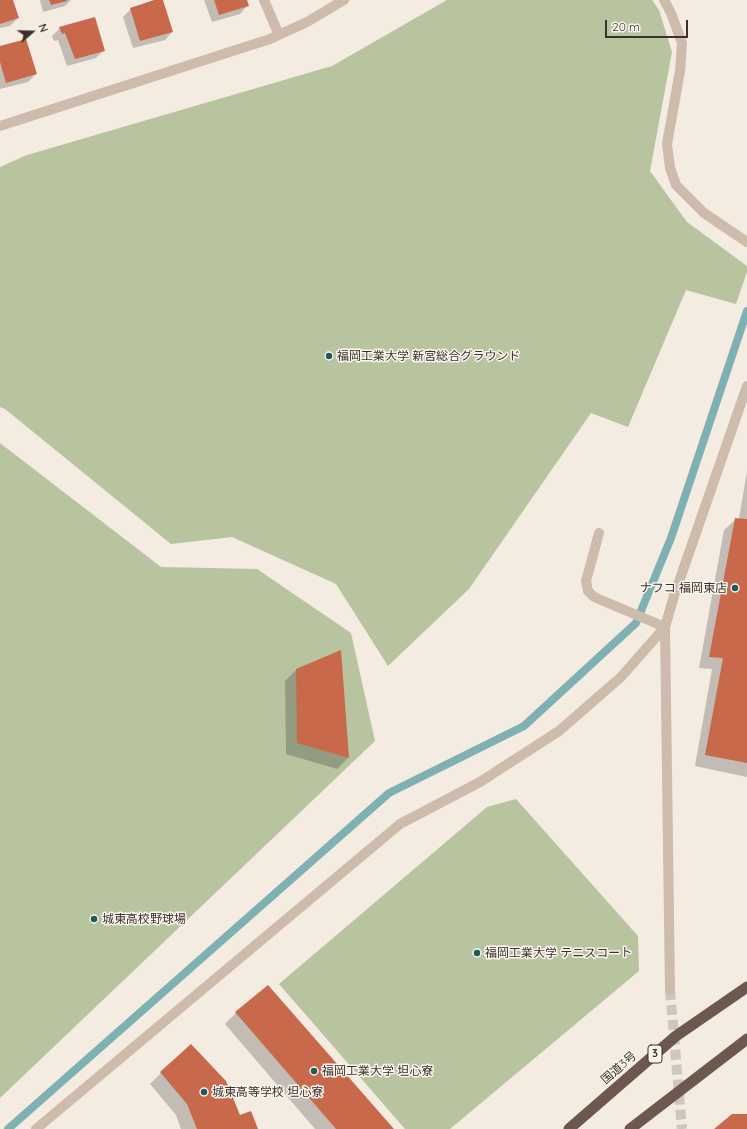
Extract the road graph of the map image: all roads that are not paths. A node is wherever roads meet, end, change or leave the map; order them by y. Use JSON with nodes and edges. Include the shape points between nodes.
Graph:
{"nodes":[{"id":1,"x":264,"y":0,"type":"edge"},
{"id":2,"x":344,"y":0,"type":"edge"},
{"id":3,"x":664,"y":0,"type":"edge"},
{"id":4,"x":279,"y":35,"type":"junction"},
{"id":5,"x":0,"y":126,"type":"edge"},
{"id":6,"x":747,"y":242,"type":"edge"},
{"id":7,"x":747,"y":386,"type":"edge"},
{"id":8,"x":599,"y":533,"type":"dead end"},
{"id":9,"x":665,"y":627,"type":"junction"},
{"id":10,"x":747,"y":987,"type":"edge"},
{"id":11,"x":670,"y":990,"type":"tunnel mouth"},
{"id":12,"x":747,"y":1039,"type":"edge"},
{"id":13,"x":46,"y":1125,"type":"edge"},
{"id":14,"x":36,"y":1129,"type":"edge"},
{"id":15,"x":569,"y":1129,"type":"edge"},
{"id":16,"x":630,"y":1129,"type":"edge"}],
"edges":[{"from":1,"to":4,"type":"street"},
{"from":2,"to":4,"type":"street"},
{"from":3,"to":6,"type":"street","via":[[682,43],[680,71],[667,144],[670,168],[676,185],[704,213]]},
{"from":4,"to":5,"type":"street"},
{"from":7,"to":9,"type":"street"},
{"from":8,"to":9,"type":"street","via":[[586,581],[588,591],[594,597]]},
{"from":9,"to":11,"type":"street"},
{"from":9,"to":13,"type":"street","via":[[621,677],[559,731],[480,782],[400,824]]},
{"from":10,"to":15,"type":"highway","name":"国道3号","number":"3","via":[[676,1036]]},
{"from":12,"to":16,"type":"highway"},
{"from":13,"to":14,"type":"street"}]}
